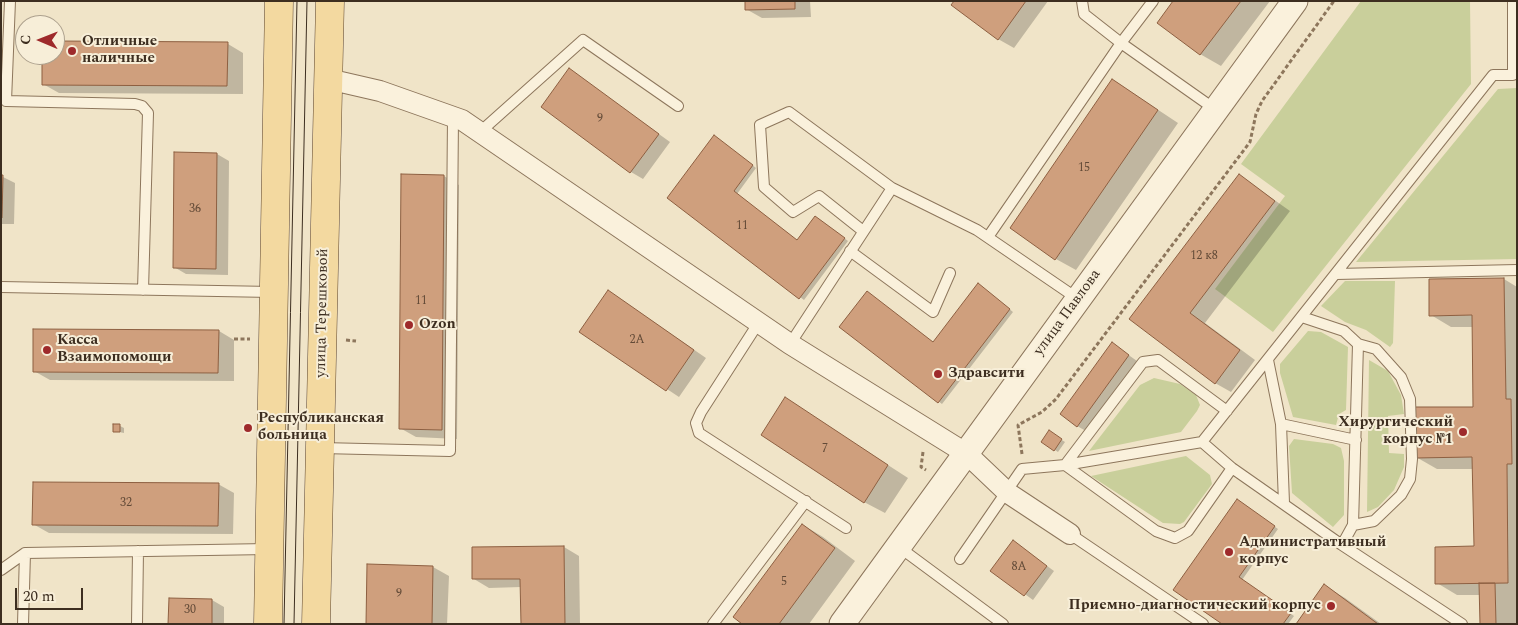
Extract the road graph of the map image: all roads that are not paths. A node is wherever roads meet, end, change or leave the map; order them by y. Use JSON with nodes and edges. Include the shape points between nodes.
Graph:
{"nodes":[{"id":1,"x":10,"y":1,"type":"edge"},
{"id":2,"x":279,"y":1,"type":"edge"},
{"id":3,"x":330,"y":1,"type":"edge"},
{"id":4,"x":1082,"y":1,"type":"edge"},
{"id":5,"x":1153,"y":1,"type":"edge"},
{"id":6,"x":1295,"y":1,"type":"edge"},
{"id":7,"x":1513,"y":1,"type":"edge"},
{"id":8,"x":1121,"y":43,"type":"junction"},
{"id":9,"x":1515,"y":75,"type":"edge"},
{"id":10,"x":328,"y":79,"type":"junction"},
{"id":11,"x":4,"y":100,"type":"edge"},
{"id":12,"x":678,"y":106,"type":"dead end"},
{"id":13,"x":1216,"y":110,"type":"junction"},
{"id":14,"x":453,"y":117,"type":"junction"},
{"id":15,"x":480,"y":132,"type":"junction"},
{"id":16,"x":892,"y":188,"type":"junction"},
{"id":17,"x":863,"y":231,"type":"junction"},
{"id":18,"x":988,"y":237,"type":"junction"},
{"id":19,"x":850,"y":250,"type":"junction"},
{"id":20,"x":1517,"y":270,"type":"edge"},
{"id":21,"x":950,"y":273,"type":"dead end"},
{"id":22,"x":1336,"y":274,"type":"junction"},
{"id":23,"x":1,"y":287,"type":"edge"},
{"id":24,"x":143,"y":290,"type":"junction"},
{"id":25,"x":272,"y":292,"type":"junction"},
{"id":26,"x":1078,"y":299,"type":"junction"},
{"id":27,"x":1302,"y":317,"type":"junction"},
{"id":28,"x":759,"y":322,"type":"junction"},
{"id":29,"x":790,"y":344,"type":"junction"},
{"id":30,"x":1358,"y":344,"type":"junction"},
{"id":31,"x":1268,"y":360,"type":"junction"},
{"id":32,"x":1227,"y":411,"type":"junction"},
{"id":33,"x":1281,"y":424,"type":"junction"},
{"id":34,"x":1356,"y":440,"type":"junction"},
{"id":35,"x":1202,"y":442,"type":"junction"},
{"id":36,"x":320,"y":448,"type":"junction"},
{"id":37,"x":967,"y":454,"type":"junction"},
{"id":38,"x":1065,"y":465,"type":"junction"},
{"id":39,"x":1232,"y":468,"type":"junction"},
{"id":40,"x":1008,"y":493,"type":"junction"},
{"id":41,"x":806,"y":501,"type":"junction"},
{"id":42,"x":1284,"y":503,"type":"junction"},
{"id":43,"x":1353,"y":525,"type":"junction"},
{"id":44,"x":846,"y":528,"type":"dead end"},
{"id":45,"x":1070,"y":534,"type":"joint"},
{"id":46,"x":1342,"y":545,"type":"junction"},
{"id":47,"x":898,"y":547,"type":"junction"},
{"id":48,"x":270,"y":549,"type":"junction"},
{"id":49,"x":138,"y":551,"type":"junction"},
{"id":50,"x":24,"y":553,"type":"junction"},
{"id":51,"x":960,"y":559,"type":"dead end"},
{"id":52,"x":1,"y":570,"type":"edge"},
{"id":53,"x":23,"y":624,"type":"edge"},
{"id":54,"x":138,"y":624,"type":"edge"},
{"id":55,"x":268,"y":624,"type":"edge"},
{"id":56,"x":316,"y":624,"type":"edge"},
{"id":57,"x":713,"y":624,"type":"edge"},
{"id":58,"x":842,"y":624,"type":"edge"},
{"id":59,"x":1003,"y":624,"type":"edge"},
{"id":60,"x":1203,"y":624,"type":"edge"},
{"id":61,"x":1462,"y":624,"type":"edge"}],
"edges":[{"from":1,"to":11,"type":"lane"},
{"from":2,"to":25,"type":"main road"},
{"from":3,"to":10,"type":"main road","name":"улица Терешковой"},
{"from":4,"to":8,"type":"lane","via":[[1084,14]]},
{"from":5,"to":8,"type":"lane"},
{"from":6,"to":13,"type":"street","name":"улица Павлова"},
{"from":7,"to":9,"type":"lane"},
{"from":8,"to":13,"type":"lane"},
{"from":8,"to":18,"type":"lane"},
{"from":9,"to":22,"type":"lane","via":[[1493,75]]},
{"from":10,"to":14,"type":"street","via":[[380,92]]},
{"from":10,"to":36,"type":"main road","name":"улица Терешковой"},
{"from":11,"to":24,"type":"lane","via":[[135,104],[148,112]]},
{"from":12,"to":15,"type":"lane","via":[[583,40]]},
{"from":13,"to":26,"type":"street","name":"улица Павлова"},
{"from":14,"to":15,"type":"street"},
{"from":14,"to":36,"type":"lane","via":[[450,451]]},
{"from":15,"to":28,"type":"street"},
{"from":16,"to":17,"type":"lane"},
{"from":16,"to":17,"type":"lane","via":[[789,112],[760,125],[764,187],[793,212],[819,196]]},
{"from":16,"to":18,"type":"lane"},
{"from":17,"to":19,"type":"lane"},
{"from":18,"to":26,"type":"lane"},
{"from":19,"to":21,"type":"lane","via":[[934,312]]},
{"from":19,"to":29,"type":"lane"},
{"from":20,"to":22,"type":"lane"},
{"from":22,"to":27,"type":"lane"},
{"from":23,"to":24,"type":"lane"},
{"from":24,"to":25,"type":"lane"},
{"from":25,"to":48,"type":"main road"},
{"from":26,"to":37,"type":"street","name":"улица Павлова"},
{"from":27,"to":30,"type":"lane","via":[[1344,331]]},
{"from":27,"to":31,"type":"lane"},
{"from":28,"to":29,"type":"street"},
{"from":28,"to":41,"type":"lane","via":[[696,423],[699,433]]},
{"from":29,"to":37,"type":"street"},
{"from":30,"to":34,"type":"lane"},
{"from":30,"to":43,"type":"lane","via":[[1376,349],[1401,378],[1410,399],[1412,459],[1410,479],[1395,503],[1374,521]]},
{"from":31,"to":32,"type":"lane"},
{"from":31,"to":33,"type":"lane"},
{"from":32,"to":35,"type":"lane"},
{"from":32,"to":38,"type":"lane","via":[[1158,360],[1143,362]]},
{"from":33,"to":34,"type":"lane"},
{"from":33,"to":42,"type":"lane"},
{"from":34,"to":43,"type":"lane"},
{"from":35,"to":38,"type":"lane"},
{"from":35,"to":39,"type":"lane"},
{"from":36,"to":56,"type":"main road","name":"улица Терешковой"},
{"from":37,"to":40,"type":"street"},
{"from":37,"to":47,"type":"street","name":"улица Павлова"},
{"from":38,"to":39,"type":"lane","via":[[1156,532],[1175,538],[1188,531]]},
{"from":38,"to":40,"type":"lane","via":[[1022,469]]},
{"from":39,"to":42,"type":"lane"},
{"from":40,"to":45,"type":"street"},
{"from":40,"to":51,"type":"lane"},
{"from":41,"to":44,"type":"lane"},
{"from":41,"to":57,"type":"lane"},
{"from":42,"to":46,"type":"lane"},
{"from":43,"to":46,"type":"lane"},
{"from":45,"to":60,"type":"lane"},
{"from":46,"to":61,"type":"lane"},
{"from":47,"to":58,"type":"street","name":"улица Павлова"},
{"from":47,"to":59,"type":"lane"},
{"from":48,"to":49,"type":"lane"},
{"from":48,"to":55,"type":"main road"},
{"from":49,"to":50,"type":"lane"},
{"from":49,"to":54,"type":"lane"},
{"from":50,"to":52,"type":"lane"},
{"from":50,"to":53,"type":"lane"}]}
